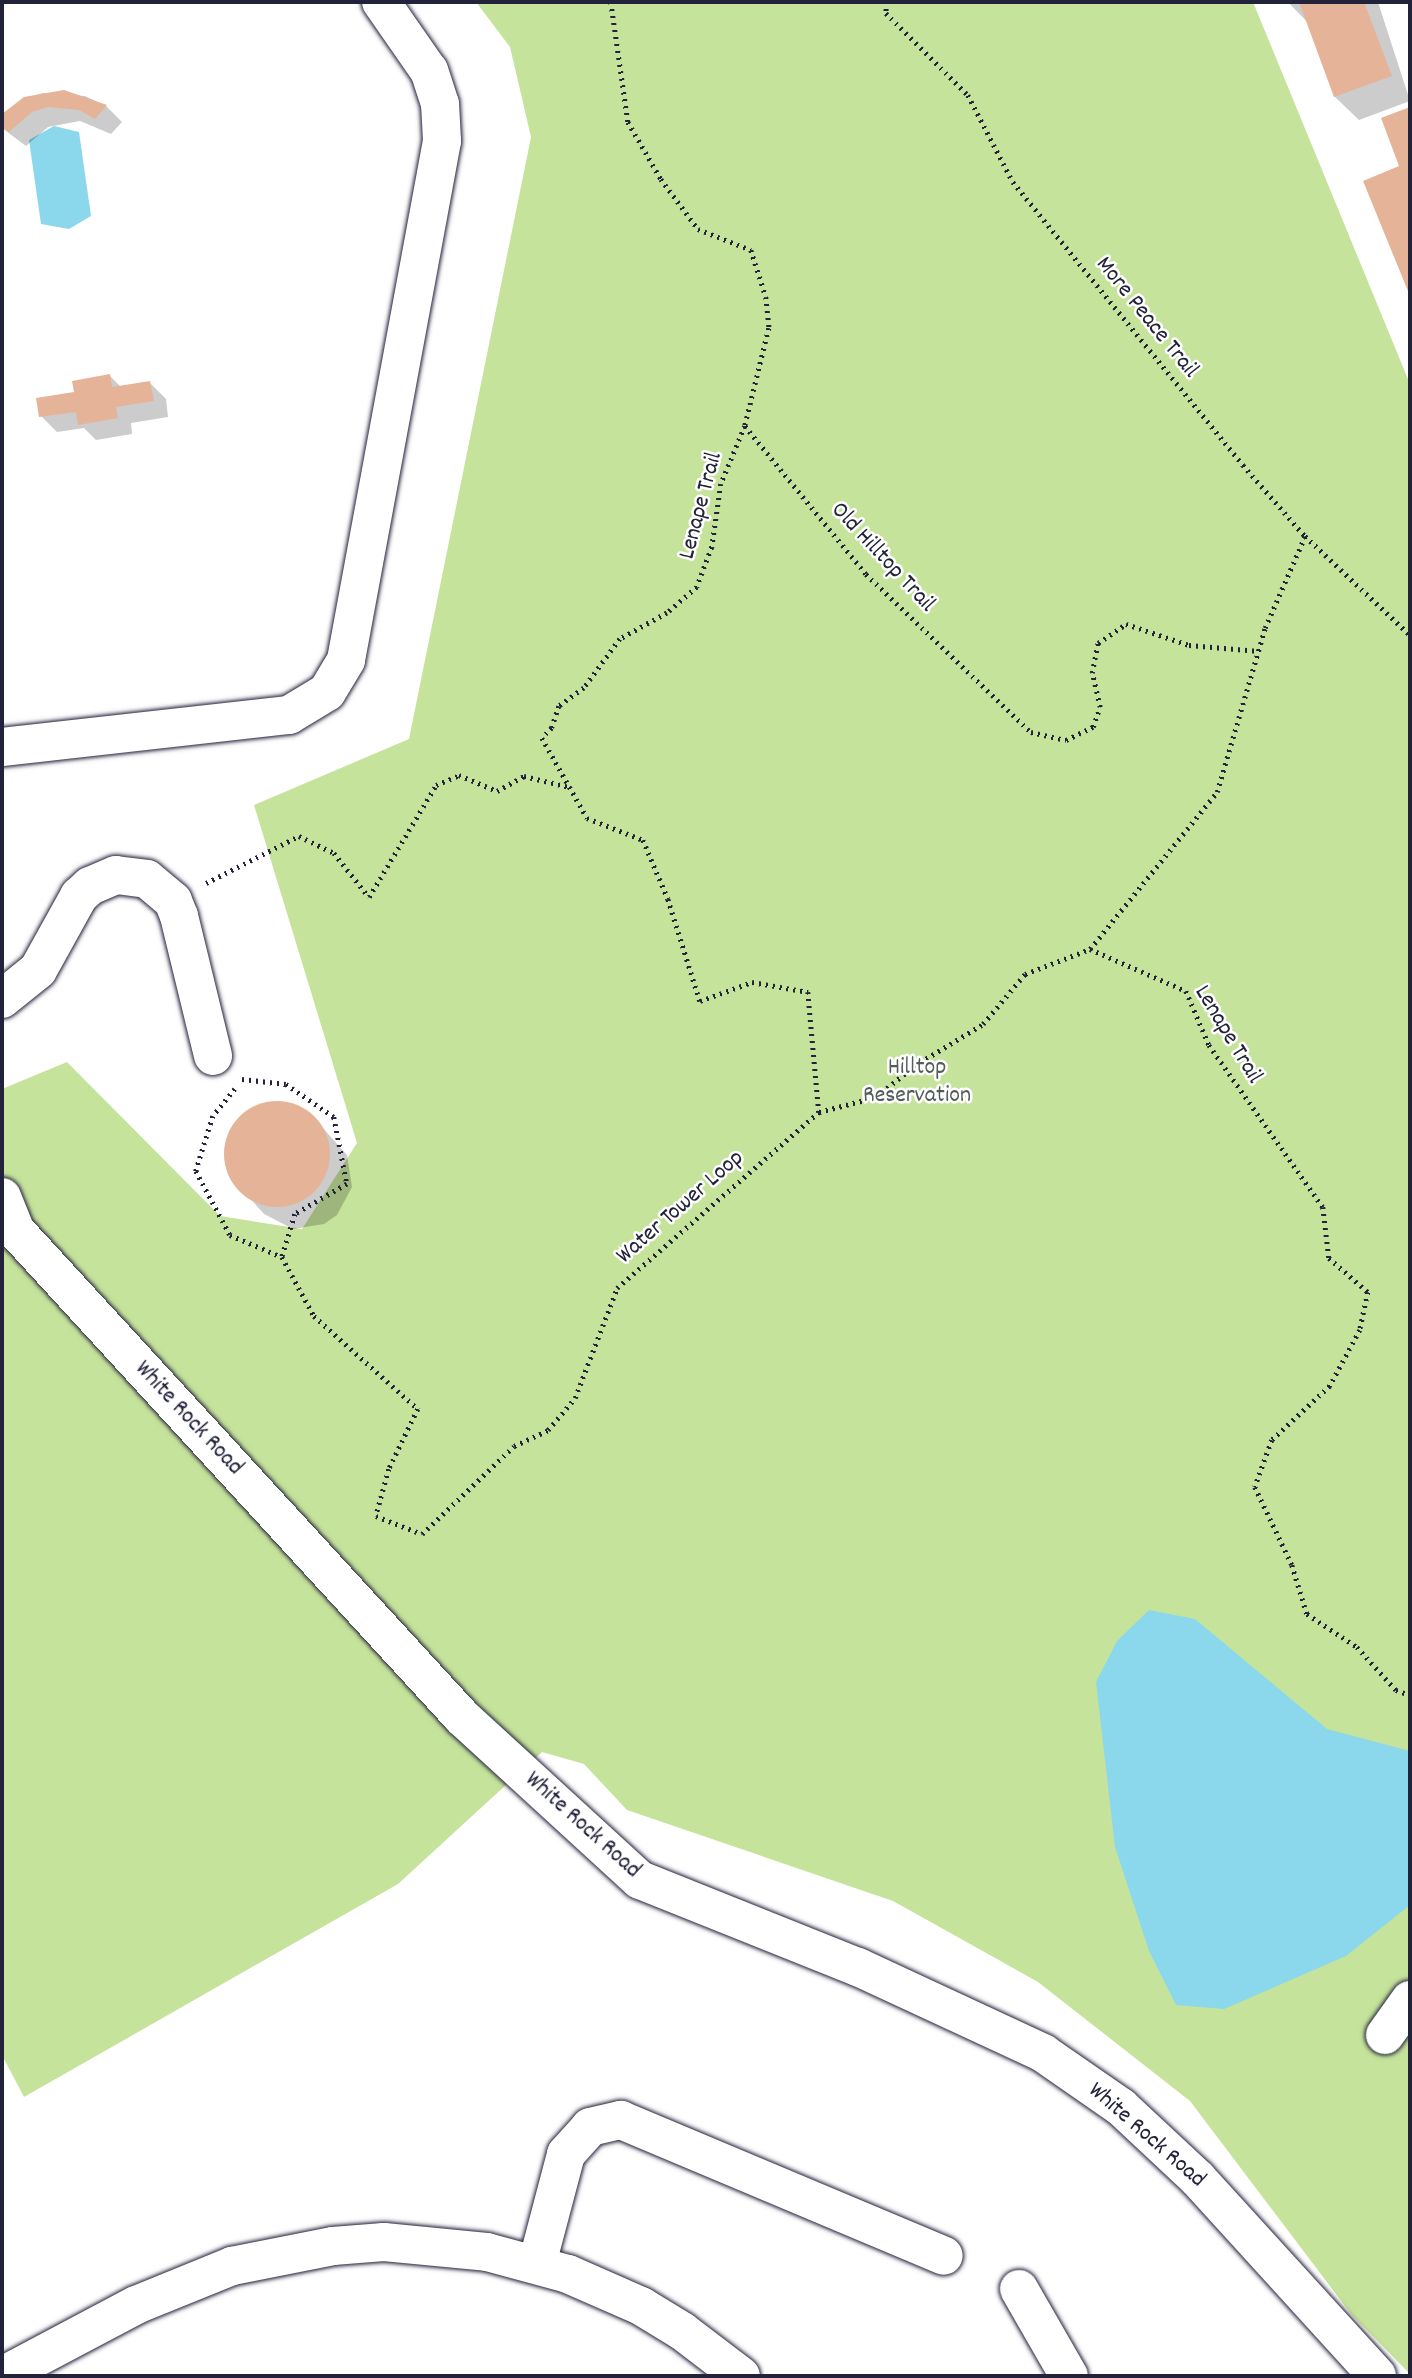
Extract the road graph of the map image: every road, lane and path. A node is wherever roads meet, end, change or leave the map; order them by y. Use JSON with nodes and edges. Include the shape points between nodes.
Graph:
{"nodes":[{"id":1,"x":381,"y":2,"type":"edge"},
{"id":2,"x":611,"y":2,"type":"edge"},
{"id":3,"x":887,"y":2,"type":"edge"},
{"id":4,"x":745,"y":426,"type":"junction"},
{"id":5,"x":1305,"y":536,"type":"junction"},
{"id":6,"x":1410,"y":635,"type":"edge"},
{"id":7,"x":1259,"y":651,"type":"junction"},
{"id":8,"x":2,"y":747,"type":"edge"},
{"id":9,"x":570,"y":787,"type":"junction"},
{"id":10,"x":173,"y":901,"type":"junction"},
{"id":11,"x":1090,"y":949,"type":"junction"},
{"id":12,"x":2,"y":999,"type":"edge"},
{"id":13,"x":213,"y":1056,"type":"dead end"},
{"id":14,"x":820,"y":1112,"type":"junction"},
{"id":15,"x":2,"y":1197,"type":"edge"},
{"id":16,"x":282,"y":1258,"type":"junction"},
{"id":17,"x":1410,"y":1695,"type":"edge"},
{"id":18,"x":1410,"y":2000,"type":"edge"},
{"id":19,"x":1385,"y":2035,"type":"dead end"},
{"id":20,"x":944,"y":2256,"type":"dead end"},
{"id":21,"x":537,"y":2264,"type":"junction"},
{"id":22,"x":1019,"y":2289,"type":"dead end"},
{"id":23,"x":2,"y":2376,"type":"edge"},
{"id":24,"x":741,"y":2376,"type":"edge"},
{"id":25,"x":1069,"y":2376,"type":"edge"},
{"id":26,"x":1377,"y":2376,"type":"edge"}],
"edges":[{"from":1,"to":8,"type":"street","via":[[429,71],[440,104],[443,141],[346,660],[327,692],[289,715]]},
{"from":2,"to":4,"type":"path","via":[[628,122],[698,229],[751,250],[766,297],[769,328]]},
{"from":3,"to":5,"type":"path","name":"More Peace Trail","via":[[886,13],[968,95],[1013,183]]},
{"from":4,"to":7,"type":"path","name":"Old Hilltop Trail","via":[[866,575],[1031,732],[1066,740],[1093,727],[1100,706],[1092,673],[1098,643],[1126,624],[1189,645]]},
{"from":4,"to":9,"type":"path","name":"Lenape Trail","via":[[721,484],[712,547],[697,587],[667,613],[620,639],[584,688],[559,706],[552,728],[542,738]]},
{"from":5,"to":6,"type":"path","name":"More Peace Trail"},
{"from":5,"to":7,"type":"path","via":[[1277,594]]},
{"from":7,"to":11,"type":"path","via":[[1217,792]]},
{"from":9,"to":10,"type":"path","via":[[524,776],[497,791],[459,775],[436,785],[369,897],[334,853],[299,836]]},
{"from":9,"to":14,"type":"path","name":"Lenape Trail","via":[[587,818],[643,839],[668,899],[700,1001],[752,982],[808,992]]},
{"from":10,"to":12,"type":"street","via":[[154,883],[131,874],[90,886],[79,896],[38,970]]},
{"from":10,"to":13,"type":"street"},
{"from":11,"to":14,"type":"path","via":[[1025,974],[983,1024],[914,1066],[876,1097]]},
{"from":11,"to":17,"type":"path","name":"Lenape Trail","via":[[1186,991],[1209,1045],[1323,1208],[1329,1258],[1368,1292],[1360,1330],[1331,1386],[1272,1440],[1255,1486],[1292,1565],[1307,1614],[1357,1647],[1396,1690]]},
{"from":14,"to":16,"type":"path","name":"Water Tower Loop","via":[[617,1288],[575,1398],[548,1430],[514,1446],[422,1534],[376,1516],[389,1469],[418,1409],[314,1316]]},
{"from":15,"to":26,"type":"street","name":"White Rock Road","via":[[16,1231],[462,1717],[640,1880],[858,1968],[1043,2053],[1121,2107],[1198,2179]]},
{"from":16,"to":16,"type":"path","via":[[230,1235],[196,1171],[213,1116],[243,1079],[286,1084],[334,1117],[347,1184],[295,1214]]},
{"from":18,"to":19,"type":"street"},
{"from":20,"to":21,"type":"street","via":[[621,2120],[590,2127],[566,2154]]},
{"from":21,"to":23,"type":"street","via":[[474,2250],[384,2242],[282,2253],[183,2283]]},
{"from":21,"to":24,"type":"street","via":[[641,2306]]},
{"from":22,"to":25,"type":"street"}]}
